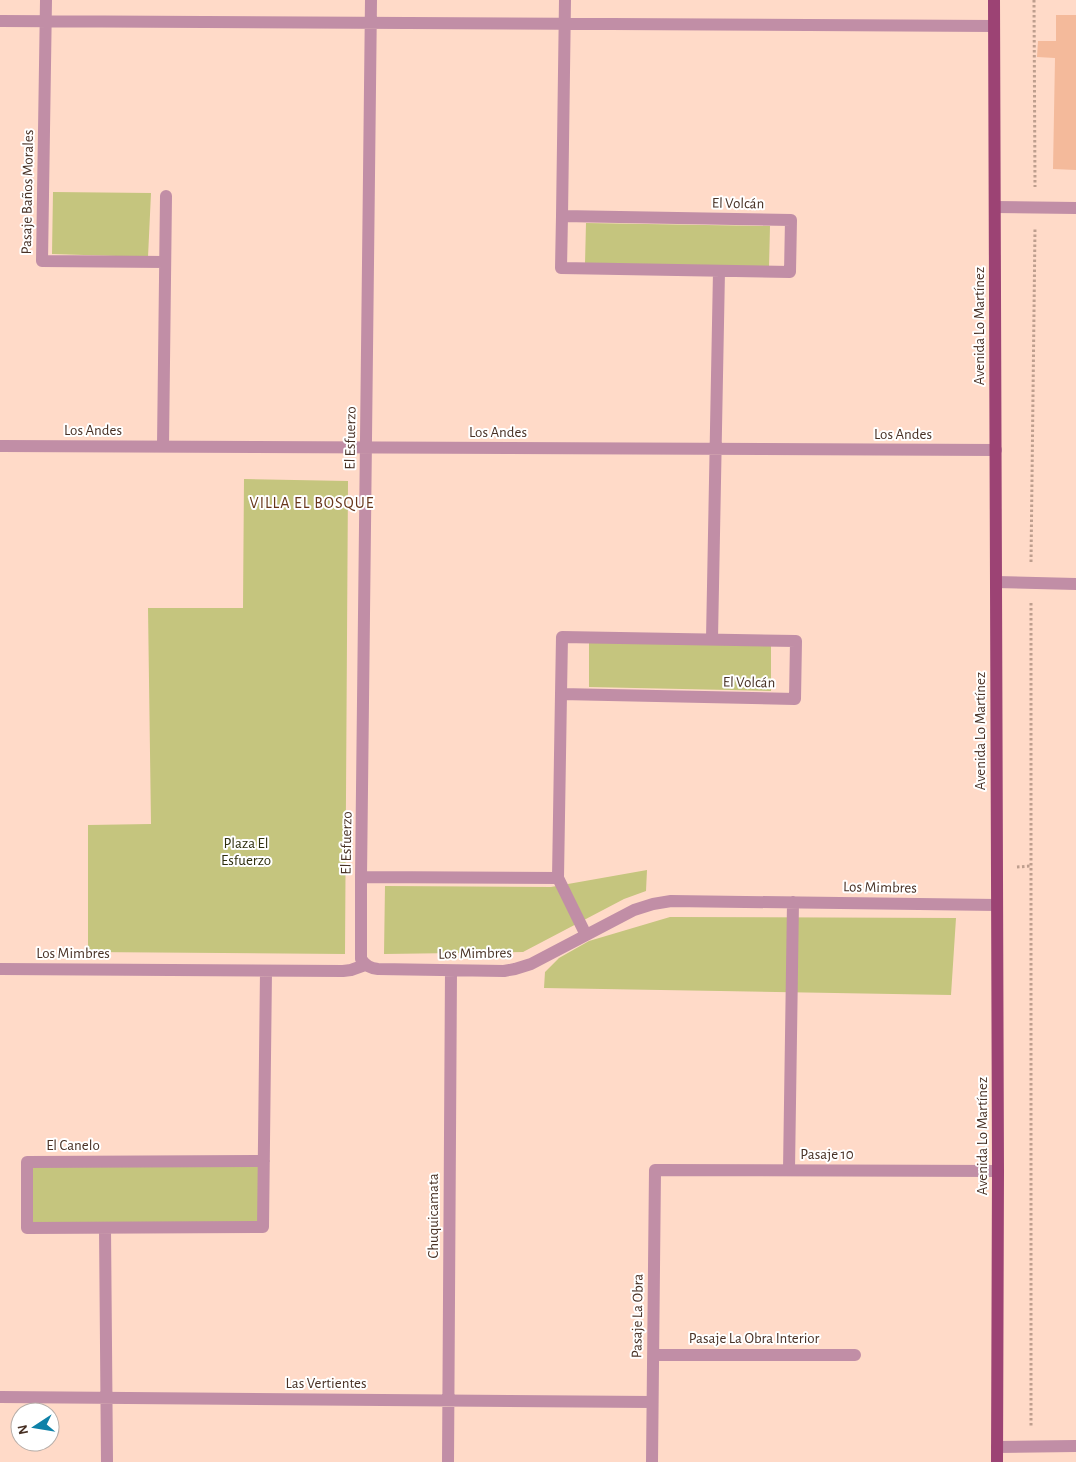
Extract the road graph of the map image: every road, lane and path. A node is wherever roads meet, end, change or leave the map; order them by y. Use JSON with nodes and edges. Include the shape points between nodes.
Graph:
{"nodes":[{"id":1,"x":46,"y":0,"type":"edge"},
{"id":2,"x":371,"y":0,"type":"edge"},
{"id":3,"x":565,"y":0,"type":"edge"},
{"id":4,"x":994,"y":0,"type":"edge"},
{"id":5,"x":1034,"y":0,"type":"edge"},
{"id":6,"x":0,"y":21,"type":"edge"},
{"id":7,"x":46,"y":22,"type":"junction"},
{"id":8,"x":371,"y":23,"type":"junction"},
{"id":9,"x":564,"y":24,"type":"junction"},
{"id":10,"x":994,"y":26,"type":"junction"},
{"id":11,"x":166,"y":196,"type":"dead end"},
{"id":12,"x":995,"y":207,"type":"junction"},
{"id":13,"x":1035,"y":208,"type":"junction"},
{"id":14,"x":1076,"y":208,"type":"edge"},
{"id":15,"x":562,"y":216,"type":"junction"},
{"id":16,"x":165,"y":262,"type":"junction"},
{"id":17,"x":719,"y":271,"type":"junction"},
{"id":18,"x":0,"y":446,"type":"edge"},
{"id":19,"x":162,"y":446,"type":"junction"},
{"id":20,"x":366,"y":448,"type":"junction"},
{"id":21,"x":716,"y":449,"type":"junction"},
{"id":22,"x":996,"y":450,"type":"junction"},
{"id":23,"x":996,"y":582,"type":"junction"},
{"id":24,"x":1031,"y":583,"type":"junction"},
{"id":25,"x":1076,"y":584,"type":"edge"},
{"id":26,"x":712,"y":640,"type":"junction"},
{"id":27,"x":561,"y":694,"type":"junction"},
{"id":28,"x":362,"y":877,"type":"junction"},
{"id":29,"x":558,"y":878,"type":"junction"},
{"id":30,"x":793,"y":902,"type":"junction"},
{"id":31,"x":997,"y":905,"type":"junction"},
{"id":32,"x":586,"y":935,"type":"junction"},
{"id":33,"x":365,"y":965,"type":"junction"},
{"id":34,"x":0,"y":969,"type":"edge"},
{"id":35,"x":266,"y":971,"type":"junction"},
{"id":36,"x":451,"y":971,"type":"junction"},
{"id":37,"x":264,"y":1161,"type":"junction"},
{"id":38,"x":655,"y":1170,"type":"joint"},
{"id":39,"x":790,"y":1170,"type":"junction"},
{"id":40,"x":998,"y":1172,"type":"junction"},
{"id":41,"x":105,"y":1228,"type":"junction"},
{"id":42,"x":653,"y":1355,"type":"junction"},
{"id":43,"x":855,"y":1355,"type":"dead end"},
{"id":44,"x":0,"y":1397,"type":"edge"},
{"id":45,"x":106,"y":1398,"type":"junction"},
{"id":46,"x":448,"y":1400,"type":"junction"},
{"id":47,"x":652,"y":1402,"type":"junction"},
{"id":48,"x":997,"y":1446,"type":"junction"},
{"id":49,"x":1031,"y":1446,"type":"junction"},
{"id":50,"x":1076,"y":1446,"type":"edge"},
{"id":51,"x":107,"y":1462,"type":"edge"},
{"id":52,"x":448,"y":1462,"type":"edge"},
{"id":53,"x":652,"y":1462,"type":"edge"},
{"id":54,"x":997,"y":1462,"type":"edge"}],
"edges":[{"from":1,"to":7,"type":"street","name":"Pasaje Baños Morales"},
{"from":2,"to":8,"type":"street","name":"El Esfuerzo"},
{"from":3,"to":9,"type":"street","name":"El Volcán"},
{"from":4,"to":10,"type":"main road","name":"Avenida Lo Martínez"},
{"from":5,"to":13,"type":"path"},
{"from":6,"to":7,"type":"street"},
{"from":7,"to":8,"type":"street"},
{"from":7,"to":16,"type":"street","name":"Pasaje Baños Morales","via":[[42,261]]},
{"from":8,"to":9,"type":"street"},
{"from":8,"to":20,"type":"street","name":"El Esfuerzo"},
{"from":9,"to":10,"type":"street"},
{"from":9,"to":15,"type":"street","name":"El Volcán"},
{"from":10,"to":12,"type":"main road","name":"Avenida Lo Martínez"},
{"from":11,"to":16,"type":"street"},
{"from":12,"to":13,"type":"street"},
{"from":12,"to":22,"type":"main road","name":"Avenida Lo Martínez"},
{"from":13,"to":14,"type":"street"},
{"from":13,"to":24,"type":"path"},
{"from":15,"to":17,"type":"street","name":"El Volcán","via":[[561,268]]},
{"from":15,"to":17,"type":"street","name":"El Volcán","via":[[791,220],[790,272]]},
{"from":16,"to":19,"type":"street"},
{"from":17,"to":21,"type":"street"},
{"from":18,"to":19,"type":"street","name":"Los Andes"},
{"from":19,"to":20,"type":"street","name":"Los Andes"},
{"from":20,"to":21,"type":"street","name":"Los Andes"},
{"from":20,"to":28,"type":"street","name":"El Esfuerzo"},
{"from":21,"to":22,"type":"street","name":"Los Andes"},
{"from":21,"to":26,"type":"street"},
{"from":22,"to":23,"type":"main road","name":"Avenida Lo Martínez"},
{"from":23,"to":24,"type":"street"},
{"from":23,"to":31,"type":"main road","name":"Avenida Lo Martínez"},
{"from":24,"to":25,"type":"street"},
{"from":24,"to":49,"type":"path"},
{"from":26,"to":27,"type":"street","name":"El Volcán","via":[[562,636]]},
{"from":26,"to":27,"type":"street","name":"El Volcán","via":[[796,641],[795,699]]},
{"from":27,"to":29,"type":"street","name":"El Volcán"},
{"from":28,"to":29,"type":"street"},
{"from":28,"to":33,"type":"street","name":"El Esfuerzo","via":[[361,959]]},
{"from":29,"to":32,"type":"street","name":"El Volcán"},
{"from":30,"to":31,"type":"street","name":"Los Mimbres"},
{"from":30,"to":32,"type":"street","name":"Los Mimbres","via":[[671,901],[634,910]]},
{"from":30,"to":39,"type":"street"},
{"from":31,"to":40,"type":"main road","name":"Avenida Lo Martínez"},
{"from":32,"to":36,"type":"street","name":"Los Mimbres","via":[[515,969]]},
{"from":33,"to":35,"type":"street","name":"Los Mimbres","via":[[344,971]]},
{"from":33,"to":36,"type":"street","name":"Los Mimbres","via":[[378,969]]},
{"from":34,"to":35,"type":"street","name":"Los Mimbres"},
{"from":35,"to":37,"type":"street","name":"El Canelo"},
{"from":36,"to":46,"type":"street","name":"Chuquicamata"},
{"from":37,"to":41,"type":"street","name":"El Canelo","via":[[263,1227]]},
{"from":37,"to":41,"type":"street","name":"El Canelo","via":[[27,1162],[27,1228]]},
{"from":38,"to":39,"type":"street","name":"Pasaje 10"},
{"from":38,"to":42,"type":"street","name":"Pasaje La Obra"},
{"from":39,"to":40,"type":"street","name":"Pasaje 10"},
{"from":40,"to":48,"type":"main road","name":"Avenida Lo Martínez"},
{"from":41,"to":45,"type":"street"},
{"from":42,"to":43,"type":"street","name":"Pasaje La Obra Interior"},
{"from":42,"to":47,"type":"street","name":"Pasaje La Obra"},
{"from":44,"to":45,"type":"street","name":"Las Vertientes"},
{"from":45,"to":46,"type":"street","name":"Las Vertientes"},
{"from":45,"to":51,"type":"street"},
{"from":46,"to":47,"type":"street","name":"Las Vertientes"},
{"from":46,"to":52,"type":"street","name":"Chuquicamata"},
{"from":47,"to":53,"type":"street","name":"Pasaje La Obra"},
{"from":48,"to":49,"type":"street"},
{"from":48,"to":54,"type":"main road","name":"Avenida Lo Martínez"},
{"from":49,"to":50,"type":"street"}]}
